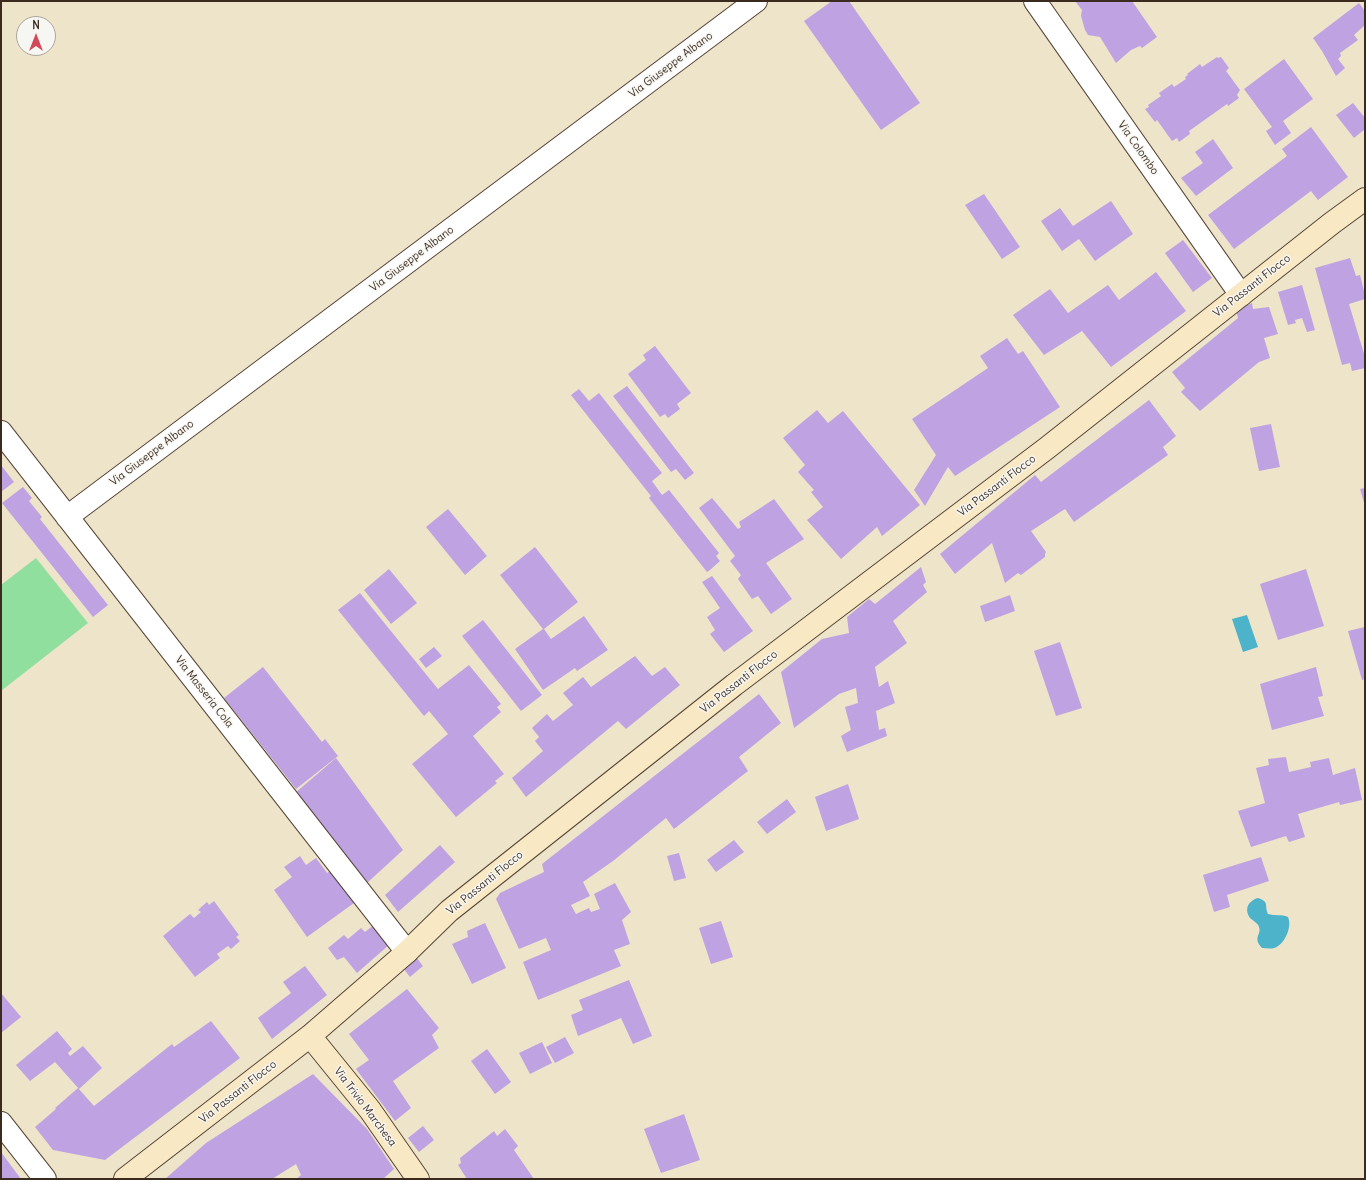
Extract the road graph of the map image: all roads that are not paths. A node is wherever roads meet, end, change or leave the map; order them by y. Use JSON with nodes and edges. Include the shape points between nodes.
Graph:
{"nodes":[{"id":1,"x":756,"y":1,"type":"edge"},
{"id":2,"x":1036,"y":1,"type":"edge"},
{"id":3,"x":1365,"y":199,"type":"edge"},
{"id":4,"x":1241,"y":295,"type":"junction"},
{"id":5,"x":1,"y":432,"type":"edge"},
{"id":6,"x":67,"y":517,"type":"junction"},
{"id":7,"x":407,"y":952,"type":"junction"},
{"id":8,"x":310,"y":1036,"type":"junction"},
{"id":9,"x":1,"y":1123,"type":"edge"},
{"id":10,"x":46,"y":1179,"type":"edge"},
{"id":11,"x":125,"y":1179,"type":"edge"},
{"id":12,"x":418,"y":1179,"type":"edge"}],
"edges":[{"from":1,"to":6,"type":"street","name":"Via Giuseppe Albano"},
{"from":2,"to":4,"type":"street","name":"Via Colombo"},
{"from":3,"to":4,"type":"main road","name":"Via Passanti Flocco"},
{"from":4,"to":7,"type":"main road","name":"Via Passanti Flocco","via":[[1047,448],[734,685],[449,911]]},
{"from":5,"to":6,"type":"street","name":"Via Masseria Cola"},
{"from":6,"to":7,"type":"street","name":"Via Masseria Cola"},
{"from":7,"to":8,"type":"main road","name":"Via Passanti Flocco"},
{"from":8,"to":11,"type":"main road","name":"Via Passanti Flocco"},
{"from":8,"to":12,"type":"main road","name":"Via Trivio Marchesa","via":[[370,1110]]},
{"from":9,"to":10,"type":"street"}]}
